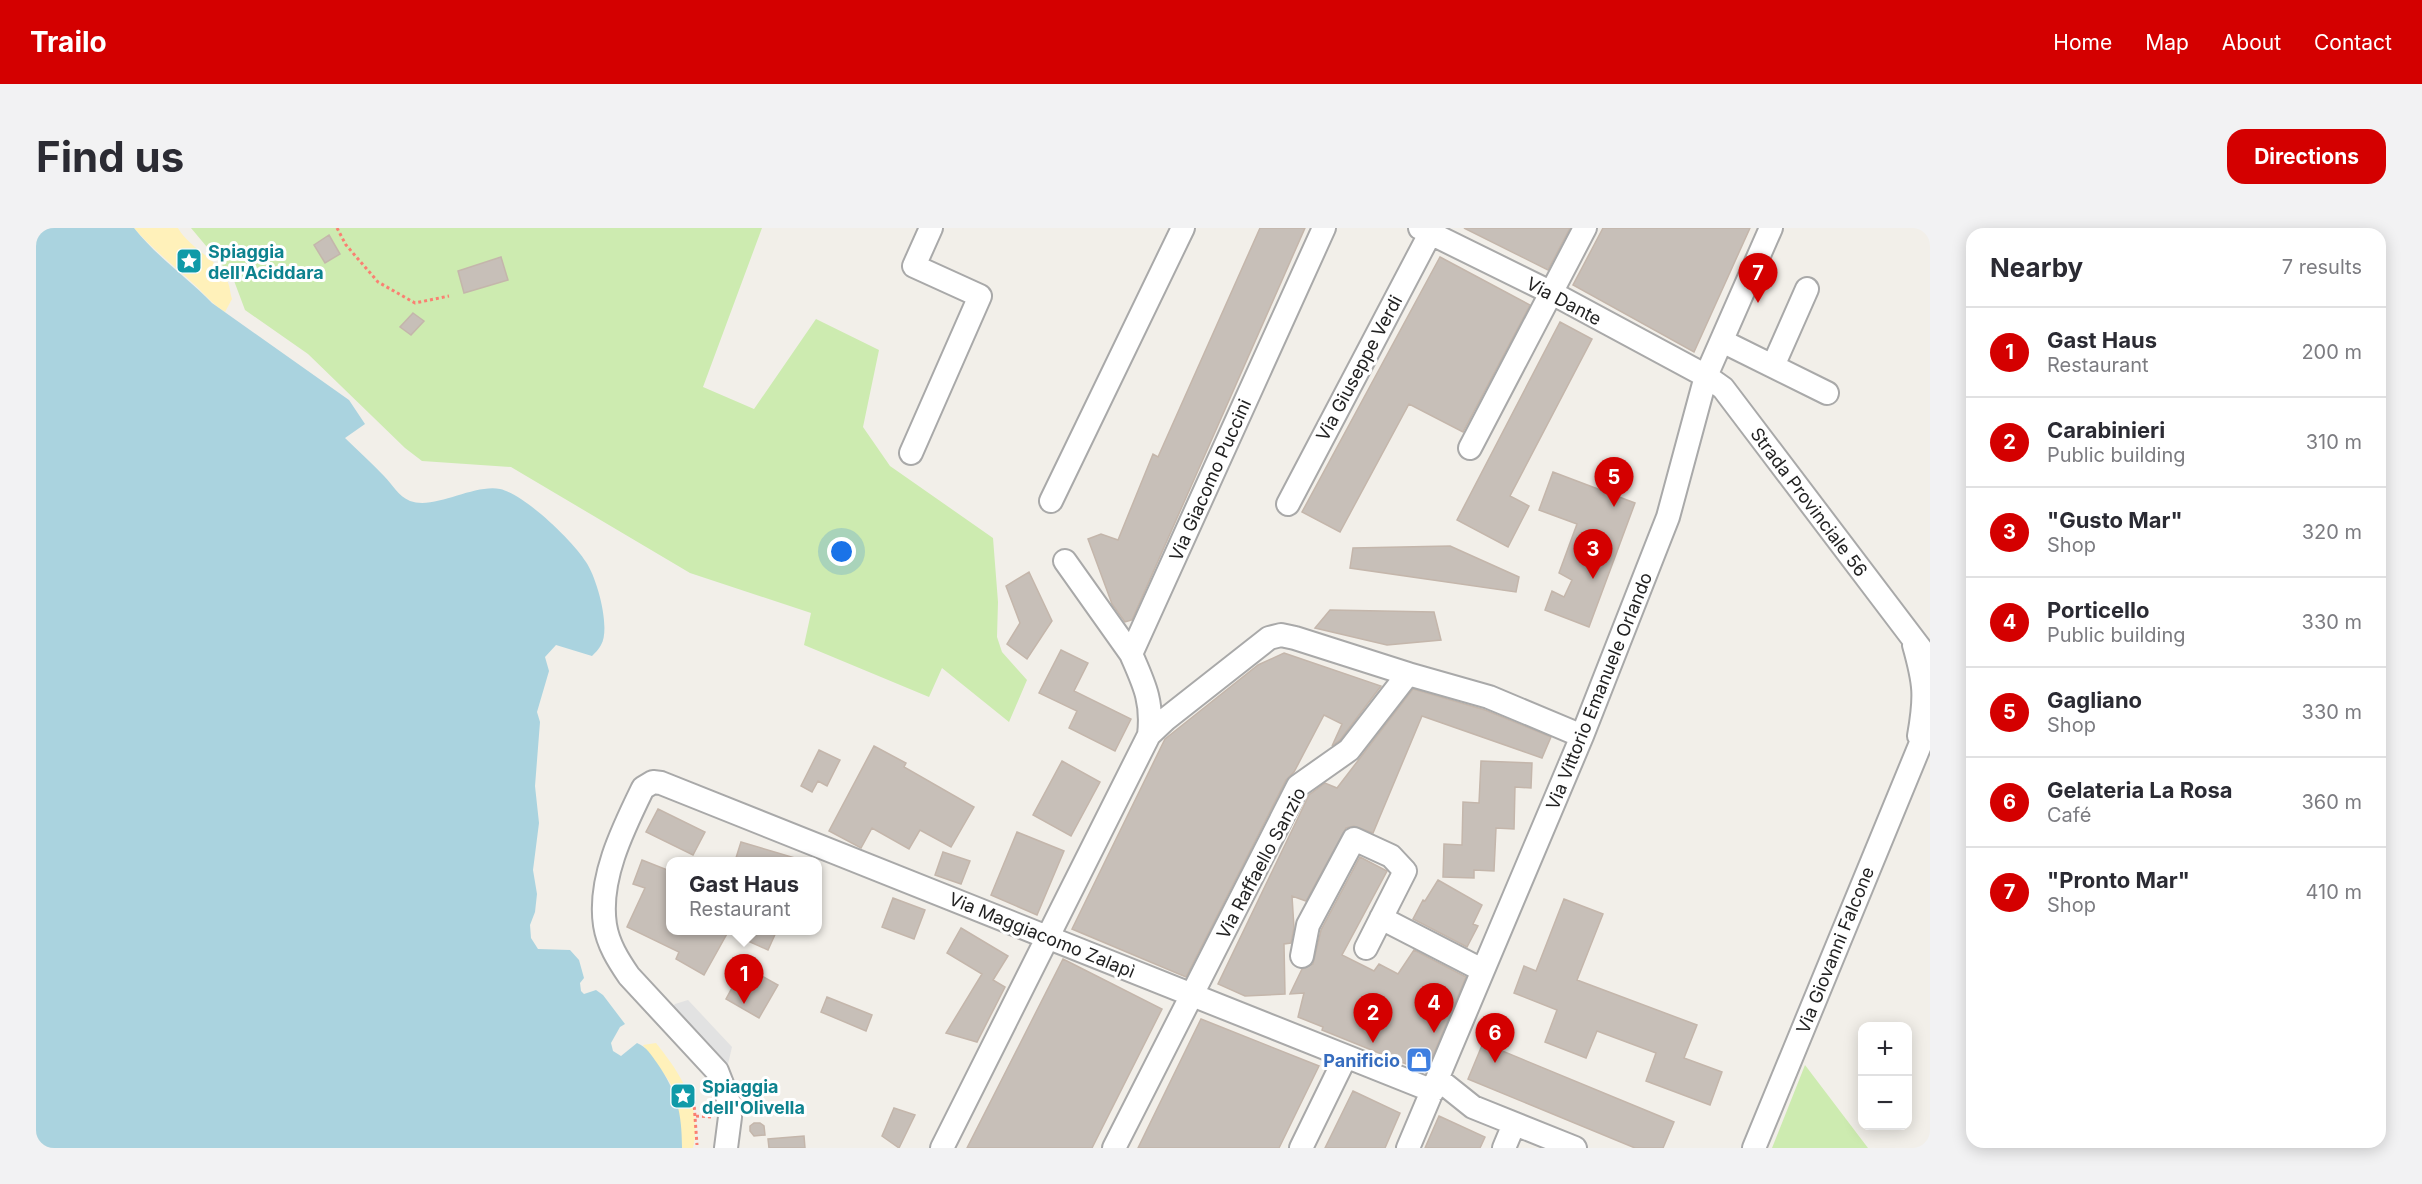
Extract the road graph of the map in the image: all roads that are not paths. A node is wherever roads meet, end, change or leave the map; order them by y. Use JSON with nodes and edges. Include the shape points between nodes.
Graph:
{"nodes":[{"id":1,"x":931,"y":228,"type":"edge"},
{"id":2,"x":1183,"y":228,"type":"edge"},
{"id":3,"x":1324,"y":228,"type":"edge"},
{"id":4,"x":1585,"y":228,"type":"edge"},
{"id":5,"x":1771,"y":228,"type":"edge"},
{"id":6,"x":1428,"y":230,"type":"edge"},
{"id":7,"x":1807,"y":289,"type":"dead end"},
{"id":8,"x":1552,"y":293,"type":"junction"},
{"id":9,"x":1722,"y":340,"type":"junction"},
{"id":10,"x":1773,"y":366,"type":"junction"},
{"id":11,"x":1706,"y":376,"type":"junction"},
{"id":12,"x":1827,"y":393,"type":"dead end"},
{"id":13,"x":1470,"y":448,"type":"dead end"},
{"id":14,"x":911,"y":453,"type":"dead end"},
{"id":15,"x":1051,"y":501,"type":"dead end"},
{"id":16,"x":1288,"y":504,"type":"dead end"},
{"id":17,"x":1065,"y":561,"type":"dead end"},
{"id":18,"x":1916,"y":638,"type":"edge"},
{"id":19,"x":1131,"y":654,"type":"junction"},
{"id":20,"x":1930,"y":661,"type":"edge"},
{"id":21,"x":1408,"y":674,"type":"junction"},
{"id":22,"x":1149,"y":735,"type":"junction"},
{"id":23,"x":1582,"y":736,"type":"junction"},
{"id":24,"x":1925,"y":738,"type":"edge"},
{"id":25,"x":1381,"y":918,"type":"junction"},
{"id":26,"x":1048,"y":936,"type":"junction"},
{"id":27,"x":1366,"y":948,"type":"dead end"},
{"id":28,"x":1302,"y":957,"type":"dead end"},
{"id":29,"x":1482,"y":970,"type":"junction"},
{"id":30,"x":1192,"y":995,"type":"junction"},
{"id":31,"x":1345,"y":1058,"type":"junction"},
{"id":32,"x":1432,"y":1092,"type":"junction"},
{"id":33,"x":1515,"y":1124,"type":"junction"},
{"id":34,"x":726,"y":1148,"type":"edge"},
{"id":35,"x":942,"y":1148,"type":"edge"},
{"id":36,"x":1114,"y":1148,"type":"edge"},
{"id":37,"x":1301,"y":1148,"type":"edge"},
{"id":38,"x":1408,"y":1148,"type":"edge"},
{"id":39,"x":1504,"y":1148,"type":"edge"},
{"id":40,"x":1575,"y":1148,"type":"edge"},
{"id":41,"x":1754,"y":1148,"type":"edge"}],
"edges":[{"from":1,"to":14,"type":"street","via":[[914,266],[980,296]]},
{"from":2,"to":15,"type":"street"},
{"from":3,"to":19,"type":"street","name":"Via Giacomo Puccini"},
{"from":4,"to":8,"type":"street"},
{"from":5,"to":9,"type":"street","name":"Via Vittorio Emanuele Orlando"},
{"from":6,"to":8,"type":"street","name":"Via Dante"},
{"from":6,"to":16,"type":"street","name":"Via Giuseppe Verdi"},
{"from":7,"to":10,"type":"street"},
{"from":8,"to":11,"type":"street","name":"Via Dante"},
{"from":8,"to":13,"type":"street"},
{"from":9,"to":10,"type":"street"},
{"from":9,"to":11,"type":"street","name":"Via Vittorio Emanuele Orlando"},
{"from":10,"to":12,"type":"street"},
{"from":11,"to":18,"type":"street","name":"Strada Provinciale 56","via":[[1723,388]]},
{"from":11,"to":23,"type":"street","name":"Via Vittorio Emanuele Orlando","via":[[1668,517]]},
{"from":17,"to":19,"type":"street"},
{"from":18,"to":20,"type":"street","name":"Strada Provinciale 56"},
{"from":18,"to":24,"type":"street","name":"Via Giovanni Falcone","via":[[1924,681]]},
{"from":19,"to":22,"type":"street","via":[[1149,697]]},
{"from":21,"to":22,"type":"street","via":[[1281,635],[1269,638]]},
{"from":21,"to":23,"type":"street","via":[[1489,697]]},
{"from":21,"to":30,"type":"street","name":"Via Raffaello Sanzio","via":[[1349,750],[1298,786]]},
{"from":22,"to":26,"type":"street"},
{"from":23,"to":29,"type":"street","name":"Via Vittorio Emanuele Orlando"},
{"from":24,"to":41,"type":"street","name":"Via Giovanni Falcone"},
{"from":25,"to":27,"type":"street"},
{"from":25,"to":28,"type":"street","via":[[1406,871],[1391,856],[1354,839],[1308,925]]},
{"from":25,"to":29,"type":"street"},
{"from":26,"to":30,"type":"street","name":"Via Maggiacomo Zalapì"},
{"from":26,"to":34,"type":"street","name":"Via Maggiacomo Zalapì","via":[[661,783],[650,783],[641,791],[614,853],[604,897],[605,928],[629,976],[717,1071],[730,1117]]},
{"from":26,"to":35,"type":"street"},
{"from":29,"to":32,"type":"street","name":"Via Vittorio Emanuele Orlando"},
{"from":30,"to":31,"type":"street","name":"Via Maggiacomo Zalapì"},
{"from":30,"to":36,"type":"street","name":"Via Raffaello Sanzio"},
{"from":31,"to":32,"type":"street","name":"Via Maggiacomo Zalapì"},
{"from":31,"to":37,"type":"street"},
{"from":32,"to":33,"type":"street","name":"Via Maggiacomo Zalapì"},
{"from":32,"to":38,"type":"street","name":"Via Vittorio Emanuele Orlando"},
{"from":33,"to":39,"type":"street"},
{"from":33,"to":40,"type":"street","name":"Via Maggiacomo Zalapì"}]}
